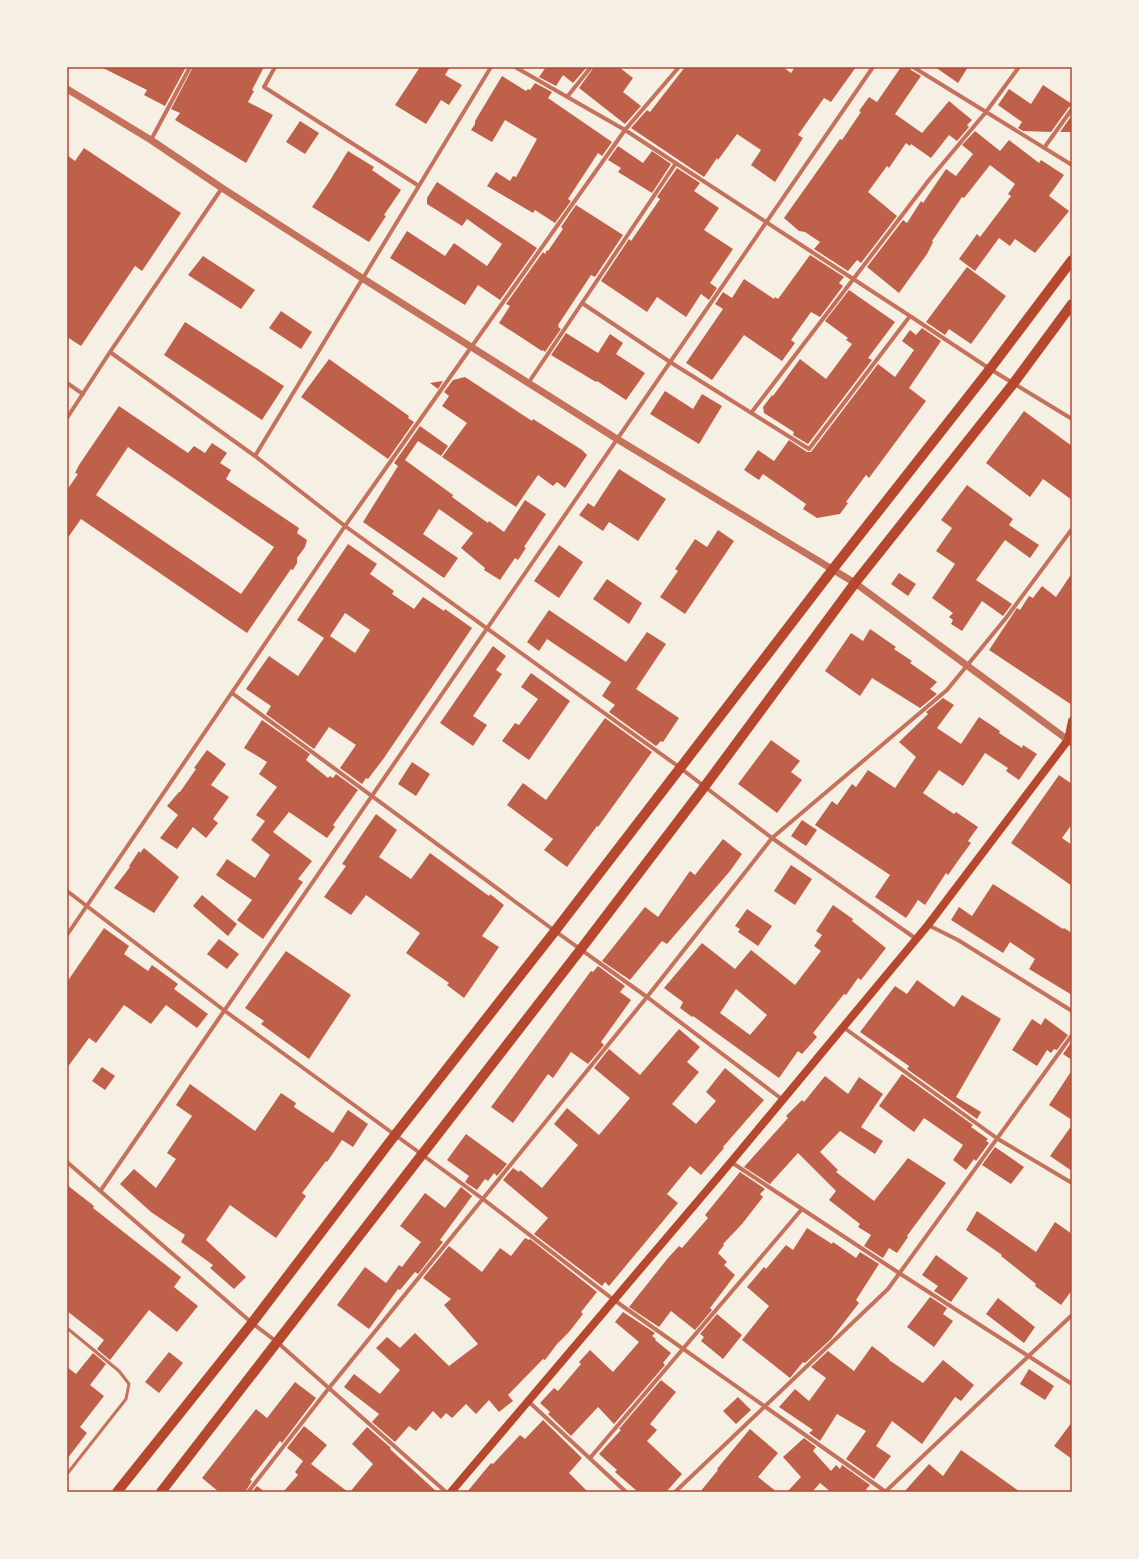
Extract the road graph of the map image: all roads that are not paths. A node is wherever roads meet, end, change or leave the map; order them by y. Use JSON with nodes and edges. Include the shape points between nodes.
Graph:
{"nodes":[{"id":1,"x":190,"y":67,"type":"edge"},
{"id":2,"x":275,"y":67,"type":"edge"},
{"id":3,"x":491,"y":67,"type":"edge"},
{"id":4,"x":515,"y":67,"type":"edge"},
{"id":5,"x":591,"y":67,"type":"edge"},
{"id":6,"x":679,"y":67,"type":"edge"},
{"id":7,"x":873,"y":67,"type":"edge"},
{"id":8,"x":913,"y":67,"type":"edge"},
{"id":9,"x":1019,"y":67,"type":"edge"},
{"id":10,"x":67,"y":88,"type":"edge"},
{"id":11,"x":567,"y":97,"type":"junction"},
{"id":12,"x":1072,"y":109,"type":"edge"},
{"id":13,"x":986,"y":112,"type":"junction"},
{"id":14,"x":625,"y":130,"type":"junction"},
{"id":15,"x":151,"y":140,"type":"junction"},
{"id":16,"x":1044,"y":148,"type":"junction"},
{"id":17,"x":676,"y":163,"type":"junction"},
{"id":18,"x":1072,"y":166,"type":"edge"},
{"id":19,"x":419,"y":186,"type":"junction"},
{"id":20,"x":222,"y":188,"type":"junction"},
{"id":21,"x":766,"y":222,"type":"junction"},
{"id":22,"x":1072,"y":260,"type":"edge"},
{"id":23,"x":362,"y":278,"type":"junction"},
{"id":24,"x":854,"y":279,"type":"junction"},
{"id":25,"x":582,"y":303,"type":"junction"},
{"id":26,"x":1072,"y":304,"type":"edge"},
{"id":27,"x":910,"y":316,"type":"junction"},
{"id":28,"x":472,"y":346,"type":"junction"},
{"id":29,"x":110,"y":352,"type":"junction"},
{"id":30,"x":670,"y":362,"type":"junction"},
{"id":31,"x":990,"y":369,"type":"junction"},
{"id":32,"x":529,"y":382,"type":"junction"},
{"id":33,"x":67,"y":383,"type":"edge"},
{"id":34,"x":1013,"y":384,"type":"junction"},
{"id":35,"x":83,"y":394,"type":"junction"},
{"id":36,"x":751,"y":413,"type":"junction"},
{"id":37,"x":67,"y":418,"type":"edge"},
{"id":38,"x":1072,"y":420,"type":"edge"},
{"id":39,"x":617,"y":438,"type":"junction"},
{"id":40,"x":255,"y":456,"type":"junction"},
{"id":41,"x":345,"y":526,"type":"junction"},
{"id":42,"x":1072,"y":529,"type":"edge"},
{"id":43,"x":833,"y":569,"type":"junction"},
{"id":44,"x":854,"y":583,"type":"junction"},
{"id":45,"x":487,"y":628,"type":"junction"},
{"id":46,"x":967,"y":666,"type":"junction"},
{"id":47,"x":232,"y":693,"type":"junction"},
{"id":48,"x":1072,"y":721,"type":"edge"},
{"id":49,"x":1070,"y":741,"type":"edge"},
{"id":50,"x":679,"y":767,"type":"junction"},
{"id":51,"x":705,"y":786,"type":"junction"},
{"id":52,"x":372,"y":796,"type":"junction"},
{"id":53,"x":772,"y":838,"type":"junction"},
{"id":54,"x":67,"y":890,"type":"edge"},
{"id":55,"x":87,"y":905,"type":"junction"},
{"id":56,"x":928,"y":925,"type":"junction"},
{"id":57,"x":555,"y":931,"type":"junction"},
{"id":58,"x":67,"y":935,"type":"edge"},
{"id":59,"x":915,"y":938,"type":"junction"},
{"id":60,"x":582,"y":949,"type":"junction"},
{"id":61,"x":647,"y":997,"type":"junction"},
{"id":62,"x":225,"y":1011,"type":"junction"},
{"id":63,"x":1072,"y":1011,"type":"edge"},
{"id":64,"x":843,"y":1027,"type":"junction"},
{"id":65,"x":1072,"y":1035,"type":"edge"},
{"id":66,"x":783,"y":1100,"type":"junction"},
{"id":67,"x":395,"y":1135,"type":"junction"},
{"id":68,"x":998,"y":1139,"type":"junction"},
{"id":69,"x":422,"y":1155,"type":"junction"},
{"id":70,"x":67,"y":1162,"type":"edge"},
{"id":71,"x":731,"y":1162,"type":"junction"},
{"id":72,"x":1072,"y":1183,"type":"edge"},
{"id":73,"x":101,"y":1190,"type":"junction"},
{"id":74,"x":483,"y":1199,"type":"junction"},
{"id":75,"x":802,"y":1209,"type":"junction"},
{"id":76,"x":899,"y":1273,"type":"junction"},
{"id":77,"x":614,"y":1300,"type":"junction"},
{"id":78,"x":1072,"y":1315,"type":"edge"},
{"id":79,"x":252,"y":1323,"type":"junction"},
{"id":80,"x":67,"y":1328,"type":"edge"},
{"id":81,"x":277,"y":1342,"type":"junction"},
{"id":82,"x":683,"y":1348,"type":"junction"},
{"id":83,"x":1030,"y":1356,"type":"junction"},
{"id":84,"x":1072,"y":1384,"type":"edge"},
{"id":85,"x":329,"y":1388,"type":"junction"},
{"id":86,"x":528,"y":1401,"type":"junction"},
{"id":87,"x":765,"y":1407,"type":"junction"},
{"id":88,"x":590,"y":1458,"type":"junction"},
{"id":89,"x":67,"y":1474,"type":"edge"},
{"id":90,"x":117,"y":1492,"type":"edge"},
{"id":91,"x":161,"y":1492,"type":"edge"},
{"id":92,"x":248,"y":1492,"type":"edge"},
{"id":93,"x":446,"y":1492,"type":"edge"},
{"id":94,"x":451,"y":1492,"type":"edge"},
{"id":95,"x":626,"y":1492,"type":"edge"},
{"id":96,"x":675,"y":1492,"type":"edge"},
{"id":97,"x":885,"y":1492,"type":"edge"}],
"edges":[{"from":1,"to":15,"type":"street"},
{"from":2,"to":19,"type":"street","via":[[264,87]]},
{"from":3,"to":19,"type":"street"},
{"from":4,"to":11,"type":"street"},
{"from":5,"to":11,"type":"street"},
{"from":6,"to":14,"type":"street"},
{"from":7,"to":21,"type":"street"},
{"from":8,"to":13,"type":"street"},
{"from":9,"to":13,"type":"street"},
{"from":10,"to":15,"type":"street"},
{"from":11,"to":14,"type":"street"},
{"from":12,"to":16,"type":"street"},
{"from":13,"to":16,"type":"street"},
{"from":13,"to":24,"type":"street","via":[[929,180]]},
{"from":14,"to":17,"type":"street"},
{"from":14,"to":28,"type":"street"},
{"from":15,"to":20,"type":"street"},
{"from":16,"to":18,"type":"street"},
{"from":17,"to":21,"type":"street"},
{"from":17,"to":25,"type":"street"},
{"from":19,"to":23,"type":"street"},
{"from":20,"to":23,"type":"street"},
{"from":20,"to":29,"type":"street"},
{"from":21,"to":24,"type":"street"},
{"from":21,"to":30,"type":"street"},
{"from":22,"to":31,"type":"main road"},
{"from":23,"to":28,"type":"street"},
{"from":23,"to":40,"type":"street"},
{"from":24,"to":27,"type":"street"},
{"from":24,"to":36,"type":"street"},
{"from":25,"to":30,"type":"street"},
{"from":25,"to":32,"type":"street"},
{"from":26,"to":34,"type":"main road"},
{"from":27,"to":31,"type":"street"},
{"from":27,"to":36,"type":"street","via":[[809,449]]},
{"from":28,"to":32,"type":"street"},
{"from":28,"to":41,"type":"street"},
{"from":29,"to":35,"type":"street"},
{"from":29,"to":40,"type":"street"},
{"from":30,"to":36,"type":"street"},
{"from":30,"to":39,"type":"street"},
{"from":31,"to":34,"type":"street"},
{"from":31,"to":43,"type":"main road"},
{"from":32,"to":39,"type":"street"},
{"from":33,"to":35,"type":"street"},
{"from":34,"to":38,"type":"street"},
{"from":34,"to":44,"type":"main road"},
{"from":35,"to":37,"type":"street"},
{"from":39,"to":43,"type":"street"},
{"from":39,"to":45,"type":"street"},
{"from":40,"to":41,"type":"street"},
{"from":41,"to":45,"type":"street"},
{"from":41,"to":47,"type":"street"},
{"from":42,"to":46,"type":"street"},
{"from":43,"to":44,"type":"street"},
{"from":43,"to":50,"type":"main road"},
{"from":44,"to":46,"type":"street"},
{"from":44,"to":51,"type":"main road"},
{"from":45,"to":50,"type":"street"},
{"from":45,"to":52,"type":"street"},
{"from":46,"to":49,"type":"street"},
{"from":46,"to":53,"type":"street","via":[[947,690]]},
{"from":47,"to":52,"type":"street"},
{"from":47,"to":55,"type":"street"},
{"from":48,"to":49,"type":"main road"},
{"from":49,"to":56,"type":"main road"},
{"from":50,"to":51,"type":"street"},
{"from":50,"to":57,"type":"main road"},
{"from":51,"to":53,"type":"street"},
{"from":51,"to":60,"type":"main road"},
{"from":52,"to":57,"type":"street"},
{"from":52,"to":62,"type":"street"},
{"from":53,"to":59,"type":"street"},
{"from":53,"to":61,"type":"street"},
{"from":54,"to":55,"type":"street"},
{"from":55,"to":58,"type":"street"},
{"from":55,"to":62,"type":"street"},
{"from":56,"to":59,"type":"main road"},
{"from":56,"to":63,"type":"street","via":[[958,940]]},
{"from":57,"to":60,"type":"street"},
{"from":57,"to":67,"type":"main road"},
{"from":59,"to":64,"type":"main road"},
{"from":60,"to":61,"type":"street"},
{"from":60,"to":69,"type":"main road"},
{"from":61,"to":66,"type":"street"},
{"from":61,"to":74,"type":"street"},
{"from":62,"to":67,"type":"street"},
{"from":62,"to":73,"type":"street"},
{"from":64,"to":66,"type":"main road"},
{"from":64,"to":68,"type":"street"},
{"from":65,"to":68,"type":"street"},
{"from":66,"to":71,"type":"main road"},
{"from":67,"to":69,"type":"street"},
{"from":67,"to":79,"type":"main road"},
{"from":68,"to":72,"type":"street"},
{"from":68,"to":76,"type":"street"},
{"from":69,"to":74,"type":"street"},
{"from":69,"to":81,"type":"main road"},
{"from":70,"to":73,"type":"street"},
{"from":71,"to":75,"type":"street"},
{"from":71,"to":77,"type":"main road"},
{"from":73,"to":79,"type":"street"},
{"from":74,"to":77,"type":"street"},
{"from":74,"to":85,"type":"street"},
{"from":75,"to":76,"type":"street"},
{"from":75,"to":82,"type":"street"},
{"from":76,"to":83,"type":"street"},
{"from":76,"to":87,"type":"street","via":[[888,1288]]},
{"from":77,"to":82,"type":"street"},
{"from":77,"to":86,"type":"main road"},
{"from":78,"to":83,"type":"street"},
{"from":79,"to":81,"type":"street"},
{"from":79,"to":90,"type":"main road"},
{"from":80,"to":89,"type":"lane","via":[[119,1371],[129,1384],[126,1399]]},
{"from":81,"to":85,"type":"street"},
{"from":81,"to":91,"type":"main road"},
{"from":82,"to":87,"type":"street"},
{"from":82,"to":88,"type":"street"},
{"from":83,"to":84,"type":"street"},
{"from":83,"to":97,"type":"street"},
{"from":85,"to":92,"type":"street"},
{"from":85,"to":93,"type":"street"},
{"from":86,"to":88,"type":"street"},
{"from":86,"to":94,"type":"main road"},
{"from":87,"to":96,"type":"street"},
{"from":87,"to":97,"type":"street"},
{"from":88,"to":95,"type":"street"}]}
